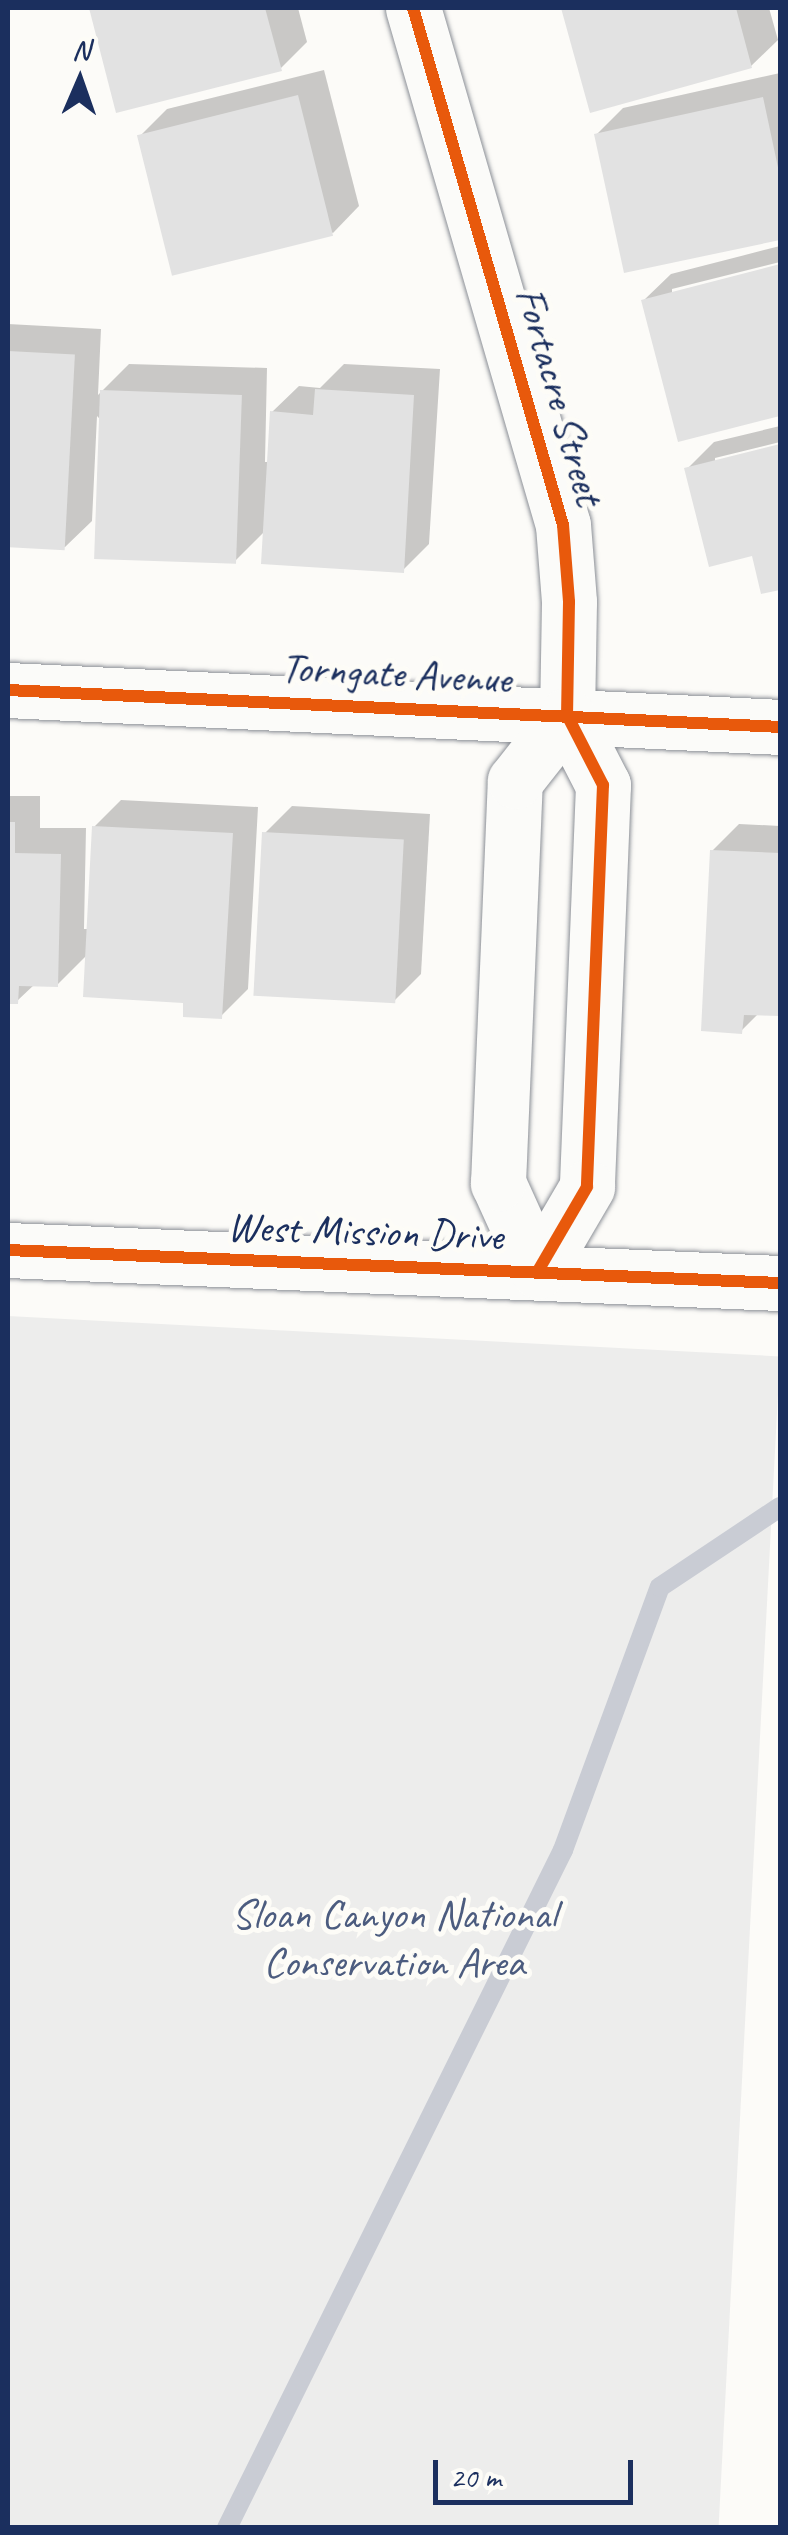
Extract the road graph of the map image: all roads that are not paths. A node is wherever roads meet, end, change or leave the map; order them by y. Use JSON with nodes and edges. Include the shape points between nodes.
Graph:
{"nodes":[{"id":1,"x":414,"y":8,"type":"edge"},
{"id":2,"x":8,"y":690,"type":"edge"},
{"id":3,"x":567,"y":714,"type":"junction"},
{"id":4,"x":780,"y":727,"type":"edge"},
{"id":5,"x":8,"y":1250,"type":"edge"},
{"id":6,"x":538,"y":1272,"type":"junction"},
{"id":7,"x":780,"y":1283,"type":"edge"}],
"edges":[{"from":1,"to":3,"type":"street","name":"Fortacre Street","via":[[563,525]]},
{"from":2,"to":3,"type":"street","name":"Torngate Avenue"},
{"from":3,"to":4,"type":"street","name":"Torngate Avenue"},
{"from":3,"to":6,"type":"street","name":"Fortacre Street","via":[[604,785],[588,1168],[586,1187]]},
{"from":3,"to":6,"type":"street","via":[[515,780],[498,1183]]},
{"from":5,"to":6,"type":"street","name":"West Mission Drive"},
{"from":6,"to":7,"type":"street","name":"West Mission Drive"}]}
